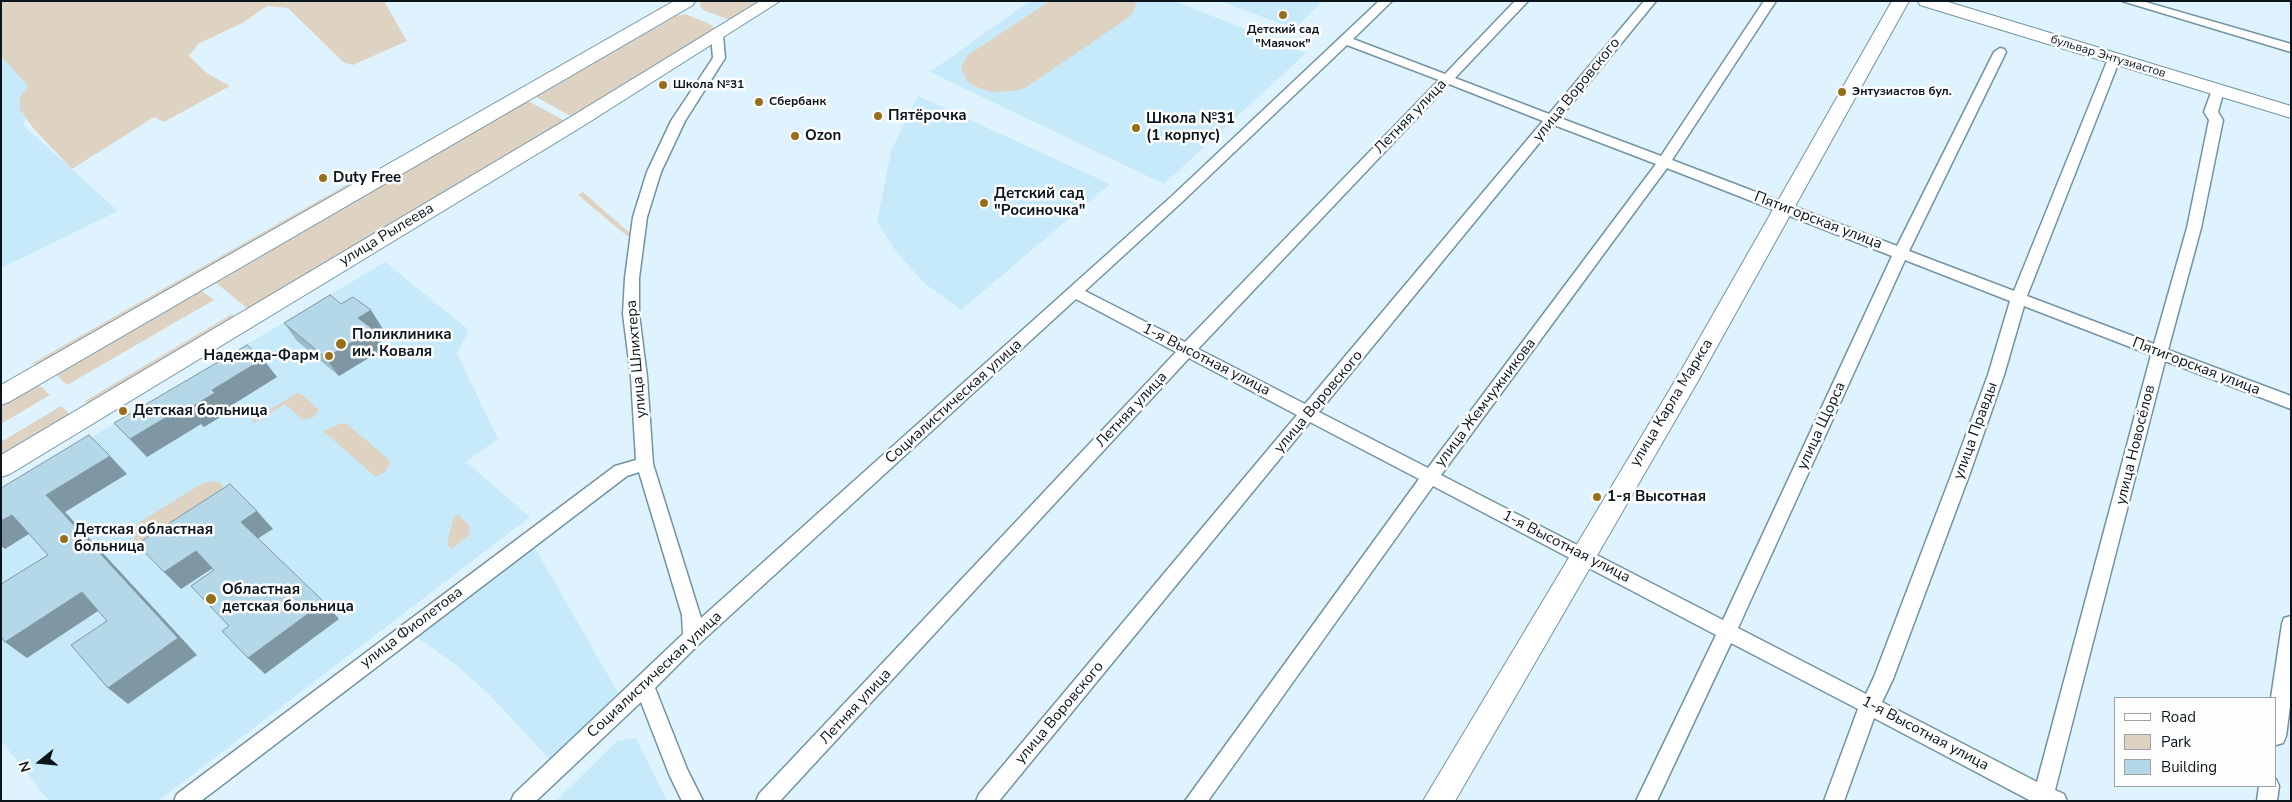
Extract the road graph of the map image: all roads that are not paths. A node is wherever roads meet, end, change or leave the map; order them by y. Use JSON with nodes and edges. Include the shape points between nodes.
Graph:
{"nodes":[{"id":1,"x":687,"y":1,"type":"edge"},
{"id":2,"x":772,"y":1,"type":"edge"},
{"id":3,"x":1386,"y":1,"type":"edge"},
{"id":4,"x":1522,"y":1,"type":"edge"},
{"id":5,"x":1650,"y":1,"type":"edge"},
{"id":6,"x":1770,"y":1,"type":"edge"},
{"id":7,"x":1901,"y":1,"type":"edge"},
{"id":8,"x":1926,"y":1,"type":"edge"},
{"id":9,"x":2128,"y":1,"type":"edge"},
{"id":10,"x":717,"y":35,"type":"junction"},
{"id":11,"x":1345,"y":40,"type":"junction"},
{"id":12,"x":2291,"y":48,"type":"edge"},
{"id":13,"x":2000,"y":52,"type":"dead end"},
{"id":14,"x":2114,"y":59,"type":"junction"},
{"id":15,"x":1448,"y":80,"type":"junction"},
{"id":16,"x":2218,"y":90,"type":"junction"},
{"id":17,"x":2291,"y":112,"type":"edge"},
{"id":18,"x":1553,"y":120,"type":"junction"},
{"id":19,"x":1665,"y":162,"type":"junction"},
{"id":20,"x":1783,"y":208,"type":"junction"},
{"id":21,"x":1902,"y":253,"type":"junction"},
{"id":22,"x":1075,"y":292,"type":"junction"},
{"id":23,"x":2018,"y":298,"type":"junction"},
{"id":24,"x":1187,"y":350,"type":"junction"},
{"id":25,"x":2159,"y":353,"type":"junction"},
{"id":26,"x":1,"y":396,"type":"edge"},
{"id":27,"x":2291,"y":404,"type":"edge"},
{"id":28,"x":1309,"y":414,"type":"junction"},
{"id":29,"x":646,"y":464,"type":"junction"},
{"id":30,"x":1,"y":467,"type":"edge"},
{"id":31,"x":1430,"y":477,"type":"junction"},
{"id":32,"x":1582,"y":556,"type":"junction"},
{"id":33,"x":2291,"y":624,"type":"edge"},
{"id":34,"x":1727,"y":631,"type":"junction"},
{"id":35,"x":693,"y":637,"type":"junction"},
{"id":36,"x":644,"y":685,"type":"junction"},
{"id":37,"x":1869,"y":705,"type":"junction"},
{"id":38,"x":2277,"y":729,"type":"edge"},
{"id":39,"x":2269,"y":787,"type":"edge"},
{"id":40,"x":2047,"y":799,"type":"edge"},
{"id":41,"x":184,"y":801,"type":"edge"},
{"id":42,"x":520,"y":801,"type":"edge"},
{"id":43,"x":693,"y":801,"type":"edge"},
{"id":44,"x":766,"y":801,"type":"edge"},
{"id":45,"x":986,"y":801,"type":"edge"},
{"id":46,"x":1194,"y":801,"type":"edge"},
{"id":47,"x":1438,"y":801,"type":"edge"},
{"id":48,"x":1646,"y":801,"type":"edge"},
{"id":49,"x":1834,"y":801,"type":"edge"},
{"id":50,"x":2267,"y":801,"type":"edge"}],
"edges":[{"from":1,"to":26,"type":"main road"},
{"from":2,"to":10,"type":"main road","name":"улица Рылеева"},
{"from":3,"to":11,"type":"street","name":"Социалистическая улица"},
{"from":4,"to":15,"type":"street","name":"Летняя улица"},
{"from":5,"to":18,"type":"street","name":"улица Воровского"},
{"from":6,"to":19,"type":"street","name":"улица Жемчужникова"},
{"from":7,"to":20,"type":"main road","name":"улица Карла Маркса"},
{"from":8,"to":14,"type":"main road","name":"бульвар Энтузиастов"},
{"from":9,"to":12,"type":"street"},
{"from":10,"to":29,"type":"street","name":"улица Шлихтера","via":[[719,58],[678,121],[654,172],[640,216],[631,314]]},
{"from":10,"to":30,"type":"main road","name":"улица Рылеева"},
{"from":11,"to":15,"type":"street","name":"Пятигорская улица"},
{"from":11,"to":22,"type":"street","name":"Социалистическая улица"},
{"from":13,"to":21,"type":"street","name":"улица Щорса"},
{"from":14,"to":16,"type":"main road","name":"бульвар Энтузиастов"},
{"from":14,"to":23,"type":"street","name":"улица Правды"},
{"from":15,"to":18,"type":"street","name":"Пятигорская улица"},
{"from":15,"to":24,"type":"street","name":"Летняя улица"},
{"from":16,"to":17,"type":"main road","name":"бульвар Энтузиастов"},
{"from":16,"to":25,"type":"street","name":"улица Новосёлов","via":[[2211,112],[2216,120],[2194,228]]},
{"from":18,"to":19,"type":"street","name":"Пятигорская улица"},
{"from":18,"to":28,"type":"street","name":"улица Воровского"},
{"from":19,"to":20,"type":"street","name":"Пятигорская улица"},
{"from":19,"to":31,"type":"street","name":"улица Жемчужникова"},
{"from":20,"to":21,"type":"street","name":"Пятигорская улица"},
{"from":20,"to":32,"type":"main road","name":"улица Карла Маркса","via":[[1690,375]]},
{"from":21,"to":23,"type":"street","name":"Пятигорская улица"},
{"from":21,"to":34,"type":"street","name":"улица Щорса"},
{"from":22,"to":24,"type":"street","name":"1-я Высотная улица"},
{"from":22,"to":35,"type":"street","name":"Социалистическая улица"},
{"from":23,"to":25,"type":"street","name":"Пятигорская улица"},
{"from":23,"to":37,"type":"street","name":"улица Правды","via":[[1996,375],[1961,473],[1883,679]]},
{"from":24,"to":28,"type":"street","name":"1-я Высотная улица"},
{"from":24,"to":44,"type":"street","name":"Летняя улица"},
{"from":25,"to":27,"type":"street","name":"Пятигорская улица"},
{"from":25,"to":40,"type":"street","name":"улица Новосёлов","via":[[2053,764]]},
{"from":28,"to":31,"type":"street","name":"1-я Высотная улица"},
{"from":28,"to":45,"type":"street","name":"улица Воровского"},
{"from":29,"to":35,"type":"street","name":"улица Шлихтера","via":[[691,615]]},
{"from":29,"to":41,"type":"street","name":"улица Фиолетова","via":[[621,471]]},
{"from":31,"to":32,"type":"street","name":"1-я Высотная улица"},
{"from":31,"to":46,"type":"street","name":"улица Жемчужникова"},
{"from":32,"to":34,"type":"street","name":"1-я Высотная улица"},
{"from":32,"to":47,"type":"main road","name":"улица Карла Маркса"},
{"from":33,"to":38,"type":"street"},
{"from":34,"to":37,"type":"street","name":"1-я Высотная улица"},
{"from":34,"to":48,"type":"street","name":"улица Щорса"},
{"from":35,"to":36,"type":"street","name":"Социалистическая улица"},
{"from":36,"to":42,"type":"street","name":"Социалистическая улица"},
{"from":36,"to":43,"type":"street"},
{"from":37,"to":40,"type":"street","name":"1-я Высотная улица"},
{"from":37,"to":49,"type":"street","name":"улица Правды"},
{"from":39,"to":50,"type":"street"}]}
